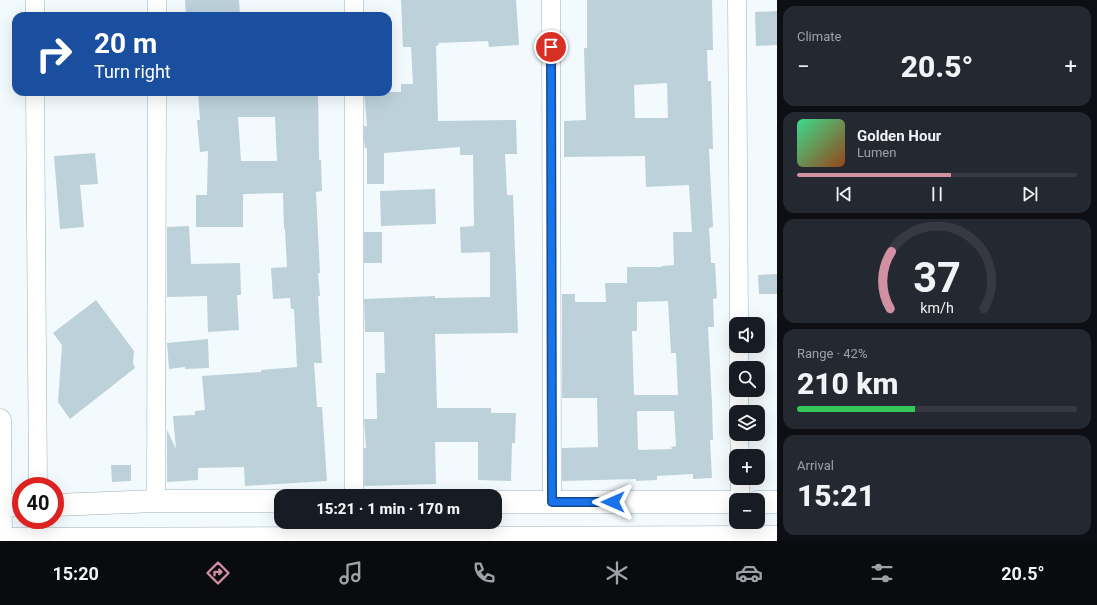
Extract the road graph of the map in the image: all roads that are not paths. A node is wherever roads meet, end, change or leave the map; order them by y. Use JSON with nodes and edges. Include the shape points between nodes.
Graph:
{"nodes":[{"id":1,"x":34,"y":0,"type":"edge"},
{"id":2,"x":157,"y":0,"type":"edge"},
{"id":3,"x":354,"y":0,"type":"edge"},
{"id":4,"x":551,"y":0,"type":"edge"},
{"id":5,"x":737,"y":0,"type":"edge"},
{"id":6,"x":35,"y":12,"type":"edge"},
{"id":7,"x":157,"y":12,"type":"edge"},
{"id":8,"x":354,"y":12,"type":"edge"},
{"id":9,"x":35,"y":96,"type":"edge"},
{"id":10,"x":157,"y":96,"type":"edge"},
{"id":11,"x":354,"y":96,"type":"edge"},
{"id":12,"x":739,"y":317,"type":"edge"},
{"id":13,"x":0,"y":420,"type":"edge"},
{"id":14,"x":38,"y":477,"type":"edge"},
{"id":15,"x":354,"y":489,"type":"edge"},
{"id":16,"x":156,"y":501,"type":"junction"},
{"id":17,"x":274,"y":501,"type":"edge"},
{"id":18,"x":502,"y":502,"type":"edge"},
{"id":19,"x":552,"y":502,"type":"junction"},
{"id":20,"x":729,"y":502,"type":"edge"},
{"id":21,"x":765,"y":502,"type":"edge"},
{"id":22,"x":777,"y":502,"type":"edge"},
{"id":23,"x":64,"y":505,"type":"edge"},
{"id":24,"x":7,"y":506,"type":"edge"},
{"id":25,"x":36,"y":533,"type":"edge"},
{"id":26,"x":777,"y":537,"type":"edge"},
{"id":27,"x":271,"y":539,"type":"edge"},
{"id":28,"x":478,"y":539,"type":"edge"},
{"id":29,"x":674,"y":539,"type":"edge"},
{"id":30,"x":1,"y":540,"type":"edge"},
{"id":31,"x":151,"y":540,"type":"edge"}],
"edges":[{"from":1,"to":6,"type":"street"},
{"from":2,"to":7,"type":"street"},
{"from":3,"to":8,"type":"street"},
{"from":4,"to":19,"type":"street"},
{"from":5,"to":12,"type":"street"},
{"from":9,"to":14,"type":"street"},
{"from":10,"to":16,"type":"street"},
{"from":11,"to":15,"type":"street"},
{"from":13,"to":24,"type":"street"},
{"from":16,"to":17,"type":"street"},
{"from":16,"to":23,"type":"street"},
{"from":18,"to":19,"type":"street"},
{"from":19,"to":20,"type":"street"},
{"from":21,"to":22,"type":"street"},
{"from":24,"to":30,"type":"street"},
{"from":25,"to":30,"type":"street"},
{"from":25,"to":31,"type":"street"},
{"from":26,"to":29,"type":"street"},
{"from":27,"to":28,"type":"street"},
{"from":27,"to":31,"type":"street"},
{"from":28,"to":29,"type":"street"}]}
